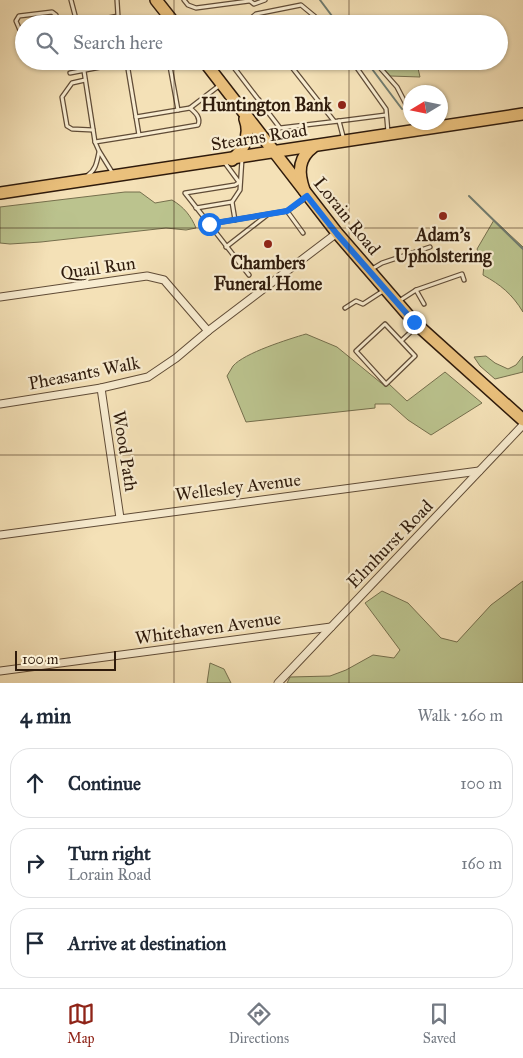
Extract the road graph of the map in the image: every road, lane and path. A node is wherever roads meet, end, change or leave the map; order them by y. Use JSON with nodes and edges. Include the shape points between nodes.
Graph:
{"nodes":[{"id":1,"x":71,"y":0,"type":"edge"},
{"id":2,"x":117,"y":0,"type":"edge"},
{"id":3,"x":156,"y":0,"type":"edge"},
{"id":4,"x":184,"y":0,"type":"edge"},
{"id":5,"x":249,"y":0,"type":"edge"},
{"id":6,"x":265,"y":0,"type":"edge"},
{"id":7,"x":27,"y":15,"type":"edge"},
{"id":8,"x":56,"y":15,"type":"edge"},
{"id":9,"x":75,"y":15,"type":"edge"},
{"id":10,"x":118,"y":15,"type":"edge"},
{"id":11,"x":168,"y":15,"type":"edge"},
{"id":12,"x":255,"y":15,"type":"edge"},
{"id":13,"x":313,"y":15,"type":"edge"},
{"id":14,"x":90,"y":70,"type":"edge"},
{"id":15,"x":128,"y":70,"type":"edge"},
{"id":16,"x":171,"y":70,"type":"edge"},
{"id":17,"x":212,"y":70,"type":"edge"},
{"id":18,"x":236,"y":70,"type":"edge"},
{"id":19,"x":294,"y":70,"type":"edge"},
{"id":20,"x":358,"y":70,"type":"edge"},
{"id":21,"x":382,"y":70,"type":"edge"},
{"id":22,"x":84,"y":71,"type":"junction"},
{"id":23,"x":70,"y":73,"type":"dead end"},
{"id":24,"x":85,"y":80,"type":"junction"},
{"id":25,"x":221,"y":85,"type":"junction"},
{"id":26,"x":403,"y":99,"type":"edge"},
{"id":27,"x":259,"y":100,"type":"junction"},
{"id":28,"x":190,"y":108,"type":"junction"},
{"id":29,"x":178,"y":110,"type":"junction"},
{"id":30,"x":242,"y":113,"type":"junction"},
{"id":31,"x":523,"y":114,"type":"edge"},
{"id":32,"x":386,"y":115,"type":"junction"},
{"id":33,"x":136,"y":117,"type":"junction"},
{"id":34,"x":334,"y":122,"type":"junction"},
{"id":35,"x":339,"y":122,"type":"junction"},
{"id":36,"x":448,"y":123,"type":"edge"},
{"id":37,"x":94,"y":130,"type":"junction"},
{"id":38,"x":405,"y":130,"type":"edge"},
{"id":39,"x":139,"y":135,"type":"junction"},
{"id":40,"x":388,"y":135,"type":"junction"},
{"id":41,"x":95,"y":142,"type":"junction"},
{"id":42,"x":344,"y":142,"type":"junction"},
{"id":43,"x":313,"y":147,"type":"junction"},
{"id":44,"x":99,"y":151,"type":"junction"},
{"id":45,"x":273,"y":153,"type":"junction"},
{"id":46,"x":232,"y":159,"type":"junction"},
{"id":47,"x":114,"y":176,"type":"junction"},
{"id":48,"x":78,"y":182,"type":"junction"},
{"id":49,"x":240,"y":182,"type":"junction"},
{"id":50,"x":0,"y":194,"type":"edge"},
{"id":51,"x":306,"y":195,"type":"junction"},
{"id":52,"x":232,"y":202,"type":"junction"},
{"id":53,"x":196,"y":208,"type":"junction"},
{"id":54,"x":287,"y":211,"type":"junction"},
{"id":55,"x":268,"y":215,"type":"junction"},
{"id":56,"x":235,"y":220,"type":"junction"},
{"id":57,"x":209,"y":224,"type":"junction"},
{"id":58,"x":303,"y":234,"type":"dead end"},
{"id":59,"x":337,"y":234,"type":"junction"},
{"id":60,"x":226,"y":247,"type":"junction"},
{"id":61,"x":430,"y":247,"type":"dead end"},
{"id":62,"x":369,"y":270,"type":"junction"},
{"id":63,"x":249,"y":275,"type":"dead end"},
{"id":64,"x":464,"y":280,"type":"dead end"},
{"id":65,"x":386,"y":290,"type":"junction"},
{"id":66,"x":416,"y":290,"type":"junction"},
{"id":67,"x":0,"y":297,"type":"edge"},
{"id":68,"x":396,"y":302,"type":"junction"},
{"id":69,"x":424,"y":304,"type":"dead end"},
{"id":70,"x":345,"y":308,"type":"dead end"},
{"id":71,"x":417,"y":326,"type":"junction"},
{"id":72,"x":208,"y":331,"type":"junction"},
{"id":73,"x":401,"y":341,"type":"junction"},
{"id":74,"x":101,"y":388,"type":"junction"},
{"id":75,"x":0,"y":404,"type":"edge"},
{"id":76,"x":523,"y":420,"type":"edge"},
{"id":77,"x":523,"y":425,"type":"edge"},
{"id":78,"x":479,"y":471,"type":"junction"},
{"id":79,"x":120,"y":518,"type":"junction"},
{"id":80,"x":0,"y":535,"type":"edge"},
{"id":81,"x":331,"y":627,"type":"junction"},
{"id":82,"x":0,"y":671,"type":"edge"},
{"id":83,"x":278,"y":683,"type":"edge"}],
"edges":[{"from":1,"to":9,"type":"lane"},
{"from":2,"to":10,"type":"lane"},
{"from":3,"to":11,"type":"main road"},
{"from":4,"to":5,"type":"lane","via":[[196,8]]},
{"from":5,"to":6,"type":"lane","via":[[254,4]]},
{"from":7,"to":8,"type":"lane","via":[[52,12]]},
{"from":12,"to":13,"type":"lane","via":[[301,5]]},
{"from":14,"to":22,"type":"lane"},
{"from":15,"to":33,"type":"lane"},
{"from":16,"to":29,"type":"lane"},
{"from":17,"to":25,"type":"main road","name":"Lorain Road"},
{"from":18,"to":27,"type":"lane"},
{"from":19,"to":34,"type":"lane"},
{"from":20,"to":32,"type":"lane","via":[[386,109]]},
{"from":21,"to":26,"type":"lane"},
{"from":22,"to":23,"type":"lane"},
{"from":22,"to":24,"type":"lane"},
{"from":24,"to":37,"type":"lane"},
{"from":24,"to":37,"type":"lane","via":[[72,83],[62,97],[66,126]]},
{"from":25,"to":28,"type":"lane"},
{"from":25,"to":30,"type":"main road","name":"Lorain Road"},
{"from":27,"to":30,"type":"lane"},
{"from":27,"to":34,"type":"lane","via":[[280,128]]},
{"from":28,"to":29,"type":"lane"},
{"from":28,"to":39,"type":"lane","via":[[200,121],[198,126]]},
{"from":29,"to":33,"type":"lane"},
{"from":30,"to":45,"type":"main road","name":"Lorain Road"},
{"from":30,"to":46,"type":"main road","via":[[246,121],[246,139],[241,152]]},
{"from":31,"to":36,"type":"main road","name":"Stearns Road"},
{"from":32,"to":35,"type":"lane"},
{"from":32,"to":40,"type":"lane"},
{"from":33,"to":39,"type":"lane"},
{"from":34,"to":35,"type":"lane"},
{"from":35,"to":42,"type":"lane"},
{"from":37,"to":41,"type":"lane"},
{"from":38,"to":40,"type":"main road","name":"Stearns Road"},
{"from":39,"to":41,"type":"lane"},
{"from":40,"to":42,"type":"main road","name":"Stearns Road"},
{"from":41,"to":44,"type":"lane"},
{"from":42,"to":43,"type":"main road","name":"Stearns Road"},
{"from":43,"to":45,"type":"main road","name":"Stearns Road"},
{"from":43,"to":51,"type":"main road","via":[[305,152],[300,169]]},
{"from":44,"to":47,"type":"lane"},
{"from":44,"to":48,"type":"lane","via":[[92,172]]},
{"from":45,"to":46,"type":"main road","name":"Stearns Road"},
{"from":45,"to":51,"type":"main road","name":"Lorain Road"},
{"from":46,"to":47,"type":"main road","name":"Stearns Road"},
{"from":46,"to":49,"type":"lane"},
{"from":46,"to":49,"type":"lane"},
{"from":47,"to":48,"type":"main road","name":"Stearns Road"},
{"from":48,"to":50,"type":"main road","name":"Stearns Road"},
{"from":49,"to":52,"type":"lane","via":[[240,190]]},
{"from":49,"to":53,"type":"lane","via":[[235,186],[185,193]]},
{"from":51,"to":54,"type":"lane"},
{"from":51,"to":59,"type":"main road","name":"Lorain Road"},
{"from":52,"to":53,"type":"lane"},
{"from":52,"to":56,"type":"lane"},
{"from":53,"to":57,"type":"lane"},
{"from":54,"to":55,"type":"lane"},
{"from":54,"to":58,"type":"lane"},
{"from":55,"to":56,"type":"lane"},
{"from":55,"to":60,"type":"lane"},
{"from":56,"to":57,"type":"lane"},
{"from":57,"to":60,"type":"lane"},
{"from":59,"to":62,"type":"main road","name":"Lorain Road"},
{"from":59,"to":72,"type":"street","name":"Pheasants Walk"},
{"from":60,"to":63,"type":"lane"},
{"from":61,"to":62,"type":"lane"},
{"from":62,"to":65,"type":"main road","name":"Lorain Road"},
{"from":64,"to":66,"type":"lane","via":[[462,274]]},
{"from":65,"to":68,"type":"main road","name":"Lorain Road"},
{"from":65,"to":70,"type":"lane","via":[[363,304],[356,301]]},
{"from":66,"to":68,"type":"lane"},
{"from":66,"to":69,"type":"lane"},
{"from":67,"to":72,"type":"street","name":"Quail Run","via":[[147,276],[164,280]]},
{"from":68,"to":71,"type":"main road","name":"Lorain Road"},
{"from":71,"to":73,"type":"lane"},
{"from":71,"to":76,"type":"main road","name":"Lorain Road"},
{"from":72,"to":74,"type":"street","name":"Pheasants Walk","via":[[148,377]]},
{"from":73,"to":73,"type":"lane","via":[[385,324],[356,352],[386,384],[415,356]]},
{"from":74,"to":75,"type":"street","name":"Pheasants Walk"},
{"from":74,"to":79,"type":"street","name":"Wood Path"},
{"from":77,"to":78,"type":"street","name":"Elmhurst Road"},
{"from":78,"to":79,"type":"street","name":"Wellesley Avenue"},
{"from":78,"to":81,"type":"street","name":"Elmhurst Road"},
{"from":79,"to":80,"type":"street","name":"Wellesley Avenue"},
{"from":81,"to":82,"type":"street","name":"Whitehaven Avenue"},
{"from":81,"to":83,"type":"street","name":"Elmhurst Road"}]}
